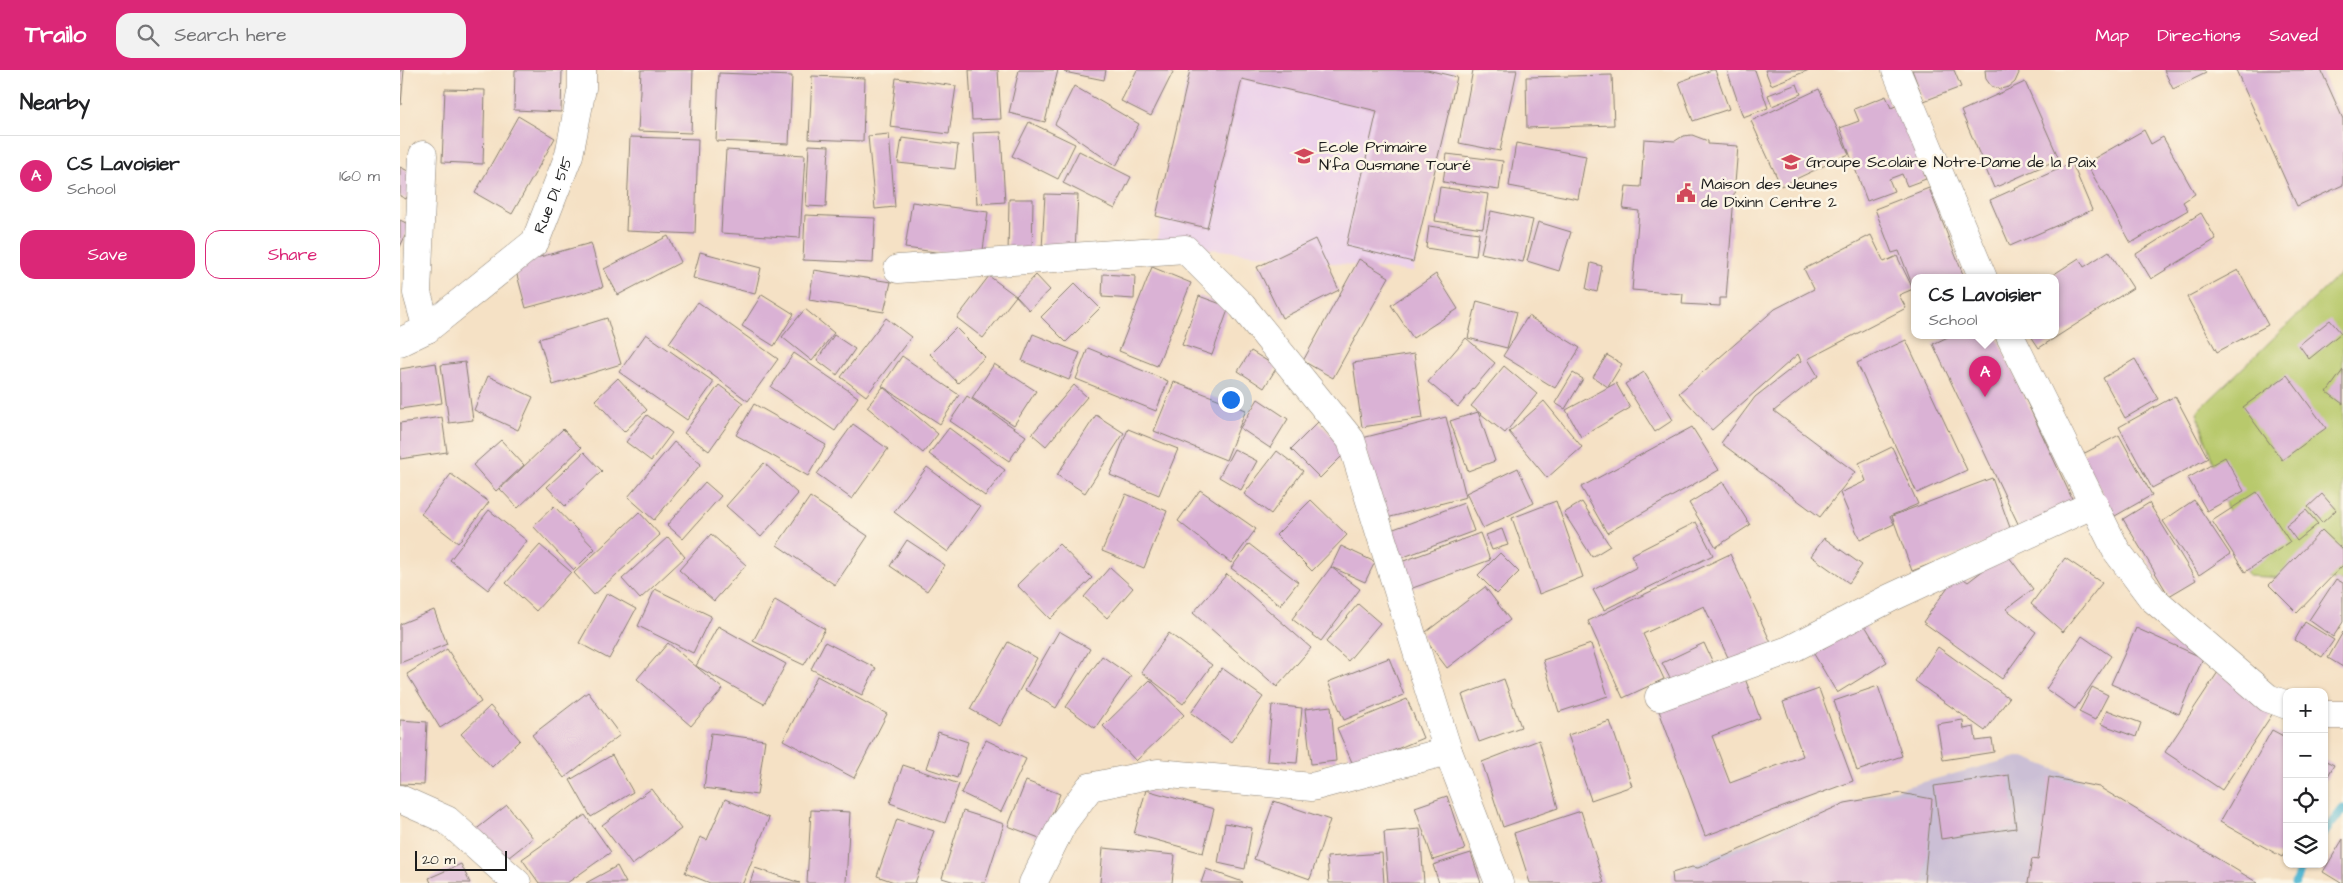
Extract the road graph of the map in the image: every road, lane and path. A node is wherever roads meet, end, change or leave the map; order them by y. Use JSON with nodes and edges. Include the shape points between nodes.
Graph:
{"nodes":[{"id":1,"x":582,"y":70,"type":"edge"},
{"id":2,"x":1896,"y":70,"type":"edge"},
{"id":3,"x":423,"y":155,"type":"dead end"},
{"id":4,"x":898,"y":269,"type":"dead end"},
{"id":5,"x":1981,"y":274,"type":"edge"},
{"id":6,"x":427,"y":330,"type":"junction"},
{"id":7,"x":2012,"y":339,"type":"edge"},
{"id":8,"x":400,"y":342,"type":"edge"},
{"id":9,"x":2094,"y":504,"type":"junction"},
{"id":10,"x":1659,"y":697,"type":"dead end"},
{"id":11,"x":2283,"y":704,"type":"edge"},
{"id":12,"x":2328,"y":715,"type":"edge"},
{"id":13,"x":2343,"y":715,"type":"edge"},
{"id":14,"x":1448,"y":752,"type":"junction"},
{"id":15,"x":400,"y":799,"type":"edge"},
{"id":16,"x":517,"y":883,"type":"edge"},
{"id":17,"x":1033,"y":883,"type":"edge"},
{"id":18,"x":1500,"y":883,"type":"edge"}],
"edges":[{"from":1,"to":6,"type":"street","name":"Rue DI. 515","via":[[582,88],[569,155],[535,242]]},
{"from":2,"to":5,"type":"street"},
{"from":3,"to":6,"type":"street","via":[[417,293]]},
{"from":4,"to":14,"type":"street","via":[[1185,249],[1242,306],[1351,440]]},
{"from":6,"to":8,"type":"street","name":"Rue DI. 515"},
{"from":7,"to":9,"type":"street"},
{"from":9,"to":10,"type":"street","via":[[1890,598],[1789,650]]},
{"from":9,"to":11,"type":"street","via":[[2116,550],[2152,598],[2268,698]]},
{"from":12,"to":13,"type":"street"},
{"from":14,"to":17,"type":"street","via":[[1312,787],[1158,773],[1090,787],[1063,823]]},
{"from":14,"to":18,"type":"street"},
{"from":15,"to":16,"type":"street","via":[[447,820]]}]}
